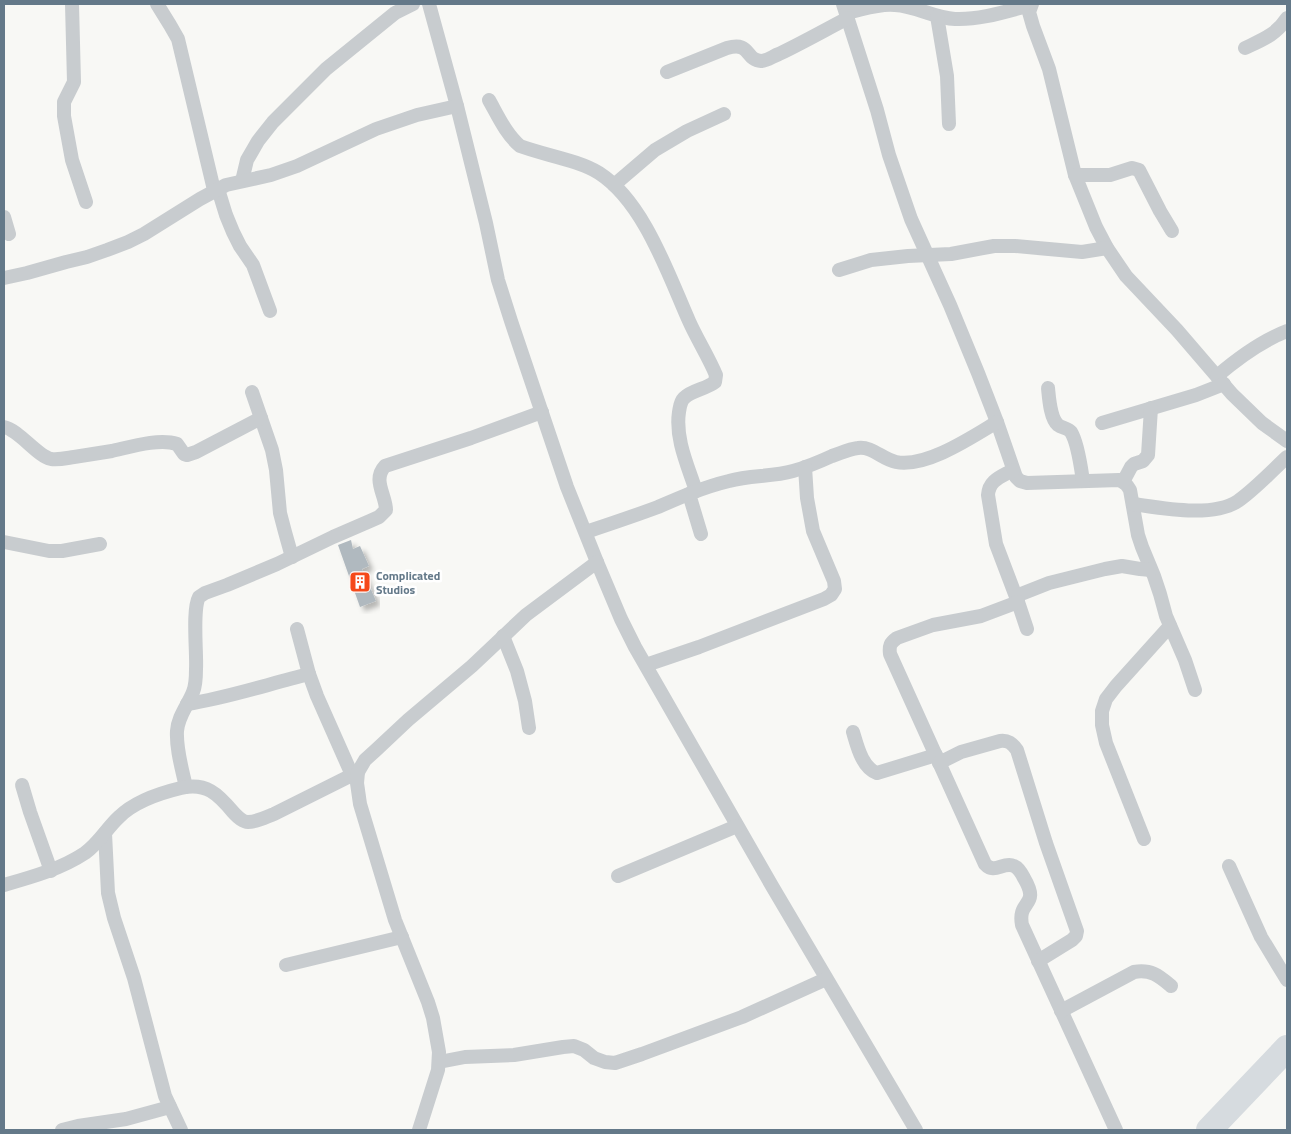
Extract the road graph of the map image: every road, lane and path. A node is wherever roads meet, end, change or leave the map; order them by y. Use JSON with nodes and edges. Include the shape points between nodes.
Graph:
{"nodes":[{"id":1,"x":72,"y":4,"type":"edge"},
{"id":2,"x":157,"y":4,"type":"edge"},
{"id":3,"x":413,"y":4,"type":"edge"},
{"id":4,"x":429,"y":4,"type":"edge"},
{"id":5,"x":1028,"y":6,"type":"edge"},
{"id":6,"x":846,"y":12,"type":"edge"},
{"id":7,"x":937,"y":16,"type":"junction"},
{"id":8,"x":1287,"y":18,"type":"edge"},
{"id":9,"x":1245,"y":48,"type":"dead end"},
{"id":10,"x":668,"y":72,"type":"dead end"},
{"id":11,"x":489,"y":100,"type":"dead end"},
{"id":12,"x":457,"y":106,"type":"junction"},
{"id":13,"x":724,"y":114,"type":"dead end"},
{"id":14,"x":949,"y":124,"type":"dead end"},
{"id":15,"x":1075,"y":175,"type":"junction"},
{"id":16,"x":242,"y":181,"type":"junction"},
{"id":17,"x":614,"y":185,"type":"junction"},
{"id":18,"x":216,"y":190,"type":"junction"},
{"id":19,"x":86,"y":202,"type":"dead end"},
{"id":20,"x":4,"y":217,"type":"edge"},
{"id":21,"x":1172,"y":231,"type":"dead end"},
{"id":22,"x":9,"y":234,"type":"dead end"},
{"id":23,"x":1108,"y":248,"type":"junction"},
{"id":24,"x":927,"y":255,"type":"junction"},
{"id":25,"x":839,"y":270,"type":"dead end"},
{"id":26,"x":4,"y":278,"type":"edge"},
{"id":27,"x":270,"y":311,"type":"dead end"},
{"id":28,"x":1287,"y":331,"type":"edge"},
{"id":29,"x":1220,"y":380,"type":"junction"},
{"id":30,"x":1048,"y":388,"type":"dead end"},
{"id":31,"x":252,"y":392,"type":"dead end"},
{"id":32,"x":1151,"y":408,"type":"junction"},
{"id":33,"x":542,"y":412,"type":"junction"},
{"id":34,"x":260,"y":418,"type":"junction"},
{"id":35,"x":997,"y":422,"type":"junction"},
{"id":36,"x":1102,"y":423,"type":"dead end"},
{"id":37,"x":4,"y":427,"type":"edge"},
{"id":38,"x":1287,"y":441,"type":"edge"},
{"id":39,"x":1287,"y":457,"type":"edge"},
{"id":40,"x":805,"y":467,"type":"junction"},
{"id":41,"x":1013,"y":470,"type":"junction"},
{"id":42,"x":1083,"y":481,"type":"junction"},
{"id":43,"x":1124,"y":482,"type":"junction"},
{"id":44,"x":693,"y":492,"type":"junction"},
{"id":45,"x":1132,"y":504,"type":"junction"},
{"id":46,"x":586,"y":532,"type":"junction"},
{"id":47,"x":701,"y":534,"type":"dead end"},
{"id":48,"x":4,"y":542,"type":"edge"},
{"id":49,"x":100,"y":544,"type":"dead end"},
{"id":50,"x":292,"y":557,"type":"junction"},
{"id":51,"x":597,"y":562,"type":"junction"},
{"id":52,"x":1151,"y":570,"type":"junction"},
{"id":53,"x":1017,"y":599,"type":"junction"},
{"id":54,"x":1170,"y":626,"type":"junction"},
{"id":55,"x":297,"y":629,"type":"dead end"},
{"id":56,"x":1027,"y":629,"type":"dead end"},
{"id":57,"x":503,"y":636,"type":"junction"},
{"id":58,"x":646,"y":665,"type":"junction"},
{"id":59,"x":309,"y":674,"type":"junction"},
{"id":60,"x":1195,"y":690,"type":"dead end"},
{"id":61,"x":186,"y":704,"type":"junction"},
{"id":62,"x":528,"y":728,"type":"dead end"},
{"id":63,"x":853,"y":732,"type":"dead end"},
{"id":64,"x":938,"y":759,"type":"junction"},
{"id":65,"x":355,"y":773,"type":"junction"},
{"id":66,"x":22,"y":785,"type":"dead end"},
{"id":67,"x":186,"y":787,"type":"junction"},
{"id":68,"x":737,"y":826,"type":"junction"},
{"id":69,"x":105,"y":833,"type":"junction"},
{"id":70,"x":1144,"y":839,"type":"dead end"},
{"id":71,"x":1229,"y":866,"type":"dead end"},
{"id":72,"x":51,"y":870,"type":"junction"},
{"id":73,"x":618,"y":876,"type":"dead end"},
{"id":74,"x":4,"y":885,"type":"edge"},
{"id":75,"x":402,"y":937,"type":"junction"},
{"id":76,"x":1038,"y":961,"type":"junction"},
{"id":77,"x":286,"y":965,"type":"dead end"},
{"id":78,"x":826,"y":979,"type":"junction"},
{"id":79,"x":1287,"y":980,"type":"edge"},
{"id":80,"x":1171,"y":986,"type":"dead end"},
{"id":81,"x":1061,"y":1011,"type":"junction"},
{"id":82,"x":1287,"y":1048,"type":"edge"},
{"id":83,"x":439,"y":1062,"type":"junction"},
{"id":84,"x":1287,"y":1066,"type":"edge"},
{"id":85,"x":170,"y":1107,"type":"junction"},
{"id":86,"x":62,"y":1130,"type":"edge"},
{"id":87,"x":181,"y":1130,"type":"edge"},
{"id":88,"x":419,"y":1130,"type":"edge"},
{"id":89,"x":916,"y":1130,"type":"edge"},
{"id":90,"x":1116,"y":1130,"type":"edge"},
{"id":91,"x":1210,"y":1130,"type":"edge"},
{"id":92,"x":1226,"y":1130,"type":"edge"}],
"edges":[{"from":1,"to":19,"type":"street","via":[[74,82],[64,102],[64,116],[72,160]]},
{"from":2,"to":18,"type":"street","via":[[178,39]]},
{"from":3,"to":16,"type":"street","via":[[395,13],[326,69],[278,116],[247,160]]},
{"from":4,"to":12,"type":"street"},
{"from":5,"to":7,"type":"street","via":[[969,19]]},
{"from":5,"to":15,"type":"street"},
{"from":6,"to":7,"type":"street","via":[[886,4],[906,6]]},
{"from":6,"to":10,"type":"street","via":[[796,46],[766,60],[760,61],[741,46],[736,46]]},
{"from":6,"to":24,"type":"street","via":[[889,155]]},
{"from":7,"to":14,"type":"street","via":[[947,76]]},
{"from":8,"to":9,"type":"street","via":[[1269,37]]},
{"from":11,"to":17,"type":"street","via":[[507,132],[520,146],[598,172]]},
{"from":12,"to":16,"type":"street","via":[[398,121],[297,166]]},
{"from":12,"to":33,"type":"street","via":[[498,280]]},
{"from":13,"to":17,"type":"street","via":[[655,150]]},
{"from":15,"to":21,"type":"street","via":[[1110,174],[1132,168],[1139,170]]},
{"from":15,"to":23,"type":"street"},
{"from":16,"to":18,"type":"street"},
{"from":17,"to":44,"type":"street","via":[[630,203],[661,255],[716,375],[711,385],[680,402],[679,437]]},
{"from":18,"to":26,"type":"street","via":[[128,242],[87,257]]},
{"from":18,"to":27,"type":"street","via":[[240,246],[254,265]]},
{"from":20,"to":22,"type":"street"},
{"from":23,"to":24,"type":"street","via":[[1082,252],[994,246]]},
{"from":23,"to":29,"type":"street","via":[[1126,276]]},
{"from":24,"to":25,"type":"street","via":[[871,260]]},
{"from":24,"to":35,"type":"street"},
{"from":28,"to":29,"type":"street","via":[[1240,356]]},
{"from":29,"to":32,"type":"street","via":[[1196,395]]},
{"from":29,"to":38,"type":"street","via":[[1262,423]]},
{"from":30,"to":42,"type":"street","via":[[1055,421],[1072,434]]},
{"from":31,"to":34,"type":"street"},
{"from":32,"to":36,"type":"street"},
{"from":32,"to":43,"type":"street","via":[[1148,455],[1131,467]]},
{"from":33,"to":46,"type":"street"},
{"from":33,"to":50,"type":"street","via":[[386,466],[380,476],[386,507],[384,513]]},
{"from":34,"to":37,"type":"street","via":[[187,455],[177,444],[162,442],[51,459]]},
{"from":34,"to":50,"type":"street","via":[[272,450],[280,513]]},
{"from":35,"to":40,"type":"street","via":[[954,447],[913,462],[897,462],[859,447]]},
{"from":35,"to":41,"type":"street"},
{"from":39,"to":45,"type":"street","via":[[1248,493],[1227,506],[1193,510]]},
{"from":40,"to":44,"type":"street","via":[[792,472],[732,480]]},
{"from":40,"to":58,"type":"street","via":[[813,531],[834,581],[835,589],[831,595]]},
{"from":41,"to":42,"type":"street","via":[[1020,481],[1027,483]]},
{"from":41,"to":53,"type":"street","via":[[992,483],[988,495],[996,544]]},
{"from":42,"to":43,"type":"street"},
{"from":43,"to":45,"type":"street","via":[[1130,490]]},
{"from":44,"to":46,"type":"street"},
{"from":44,"to":47,"type":"street"},
{"from":45,"to":52,"type":"street","via":[[1138,535]]},
{"from":46,"to":51,"type":"street"},
{"from":48,"to":49,"type":"street","via":[[49,551]]},
{"from":50,"to":61,"type":"street","via":[[199,597],[195,683]]},
{"from":51,"to":57,"type":"street"},
{"from":51,"to":58,"type":"street","via":[[621,619]]},
{"from":52,"to":53,"type":"street","via":[[1122,566],[1105,569],[1049,583]]},
{"from":52,"to":54,"type":"street"},
{"from":53,"to":56,"type":"street"},
{"from":53,"to":64,"type":"street","via":[[981,616],[933,625],[896,638],[889,647]]},
{"from":54,"to":60,"type":"street"},
{"from":54,"to":70,"type":"street","via":[[1116,686],[1102,711],[1106,743]]},
{"from":55,"to":59,"type":"street"},
{"from":57,"to":62,"type":"street","via":[[525,700]]},
{"from":57,"to":65,"type":"street","via":[[376,750]]},
{"from":58,"to":68,"type":"street"},
{"from":59,"to":61,"type":"street"},
{"from":59,"to":65,"type":"street","via":[[326,719]]},
{"from":61,"to":67,"type":"street","via":[[177,732]]},
{"from":63,"to":64,"type":"street","via":[[867,766],[877,773]]},
{"from":64,"to":76,"type":"street","via":[[985,864],[993,869],[1013,865],[1031,890],[1032,895],[1020,918]]},
{"from":64,"to":76,"type":"street","via":[[1005,740],[1017,750],[1077,931],[1072,940]]},
{"from":65,"to":67,"type":"street","via":[[274,814],[248,822],[211,790]]},
{"from":65,"to":75,"type":"street","via":[[360,804]]},
{"from":66,"to":72,"type":"street"},
{"from":67,"to":69,"type":"street","via":[[132,807]]},
{"from":68,"to":73,"type":"street"},
{"from":68,"to":78,"type":"street"},
{"from":69,"to":72,"type":"street","via":[[87,852]]},
{"from":69,"to":85,"type":"street","via":[[108,893]]},
{"from":71,"to":79,"type":"street","via":[[1261,937]]},
{"from":72,"to":74,"type":"street"},
{"from":75,"to":77,"type":"street"},
{"from":75,"to":83,"type":"street","via":[[433,1018]]},
{"from":76,"to":81,"type":"street"},
{"from":78,"to":83,"type":"street","via":[[742,1017],[615,1063],[594,1058],[574,1046]]},
{"from":78,"to":89,"type":"street"},
{"from":80,"to":81,"type":"street","via":[[1150,972],[1134,972]]},
{"from":81,"to":90,"type":"street"},
{"from":82,"to":91,"type":"highway"},
{"from":83,"to":88,"type":"street"},
{"from":84,"to":92,"type":"highway"},
{"from":85,"to":86,"type":"street","via":[[126,1119]]},
{"from":85,"to":87,"type":"street"}]}
